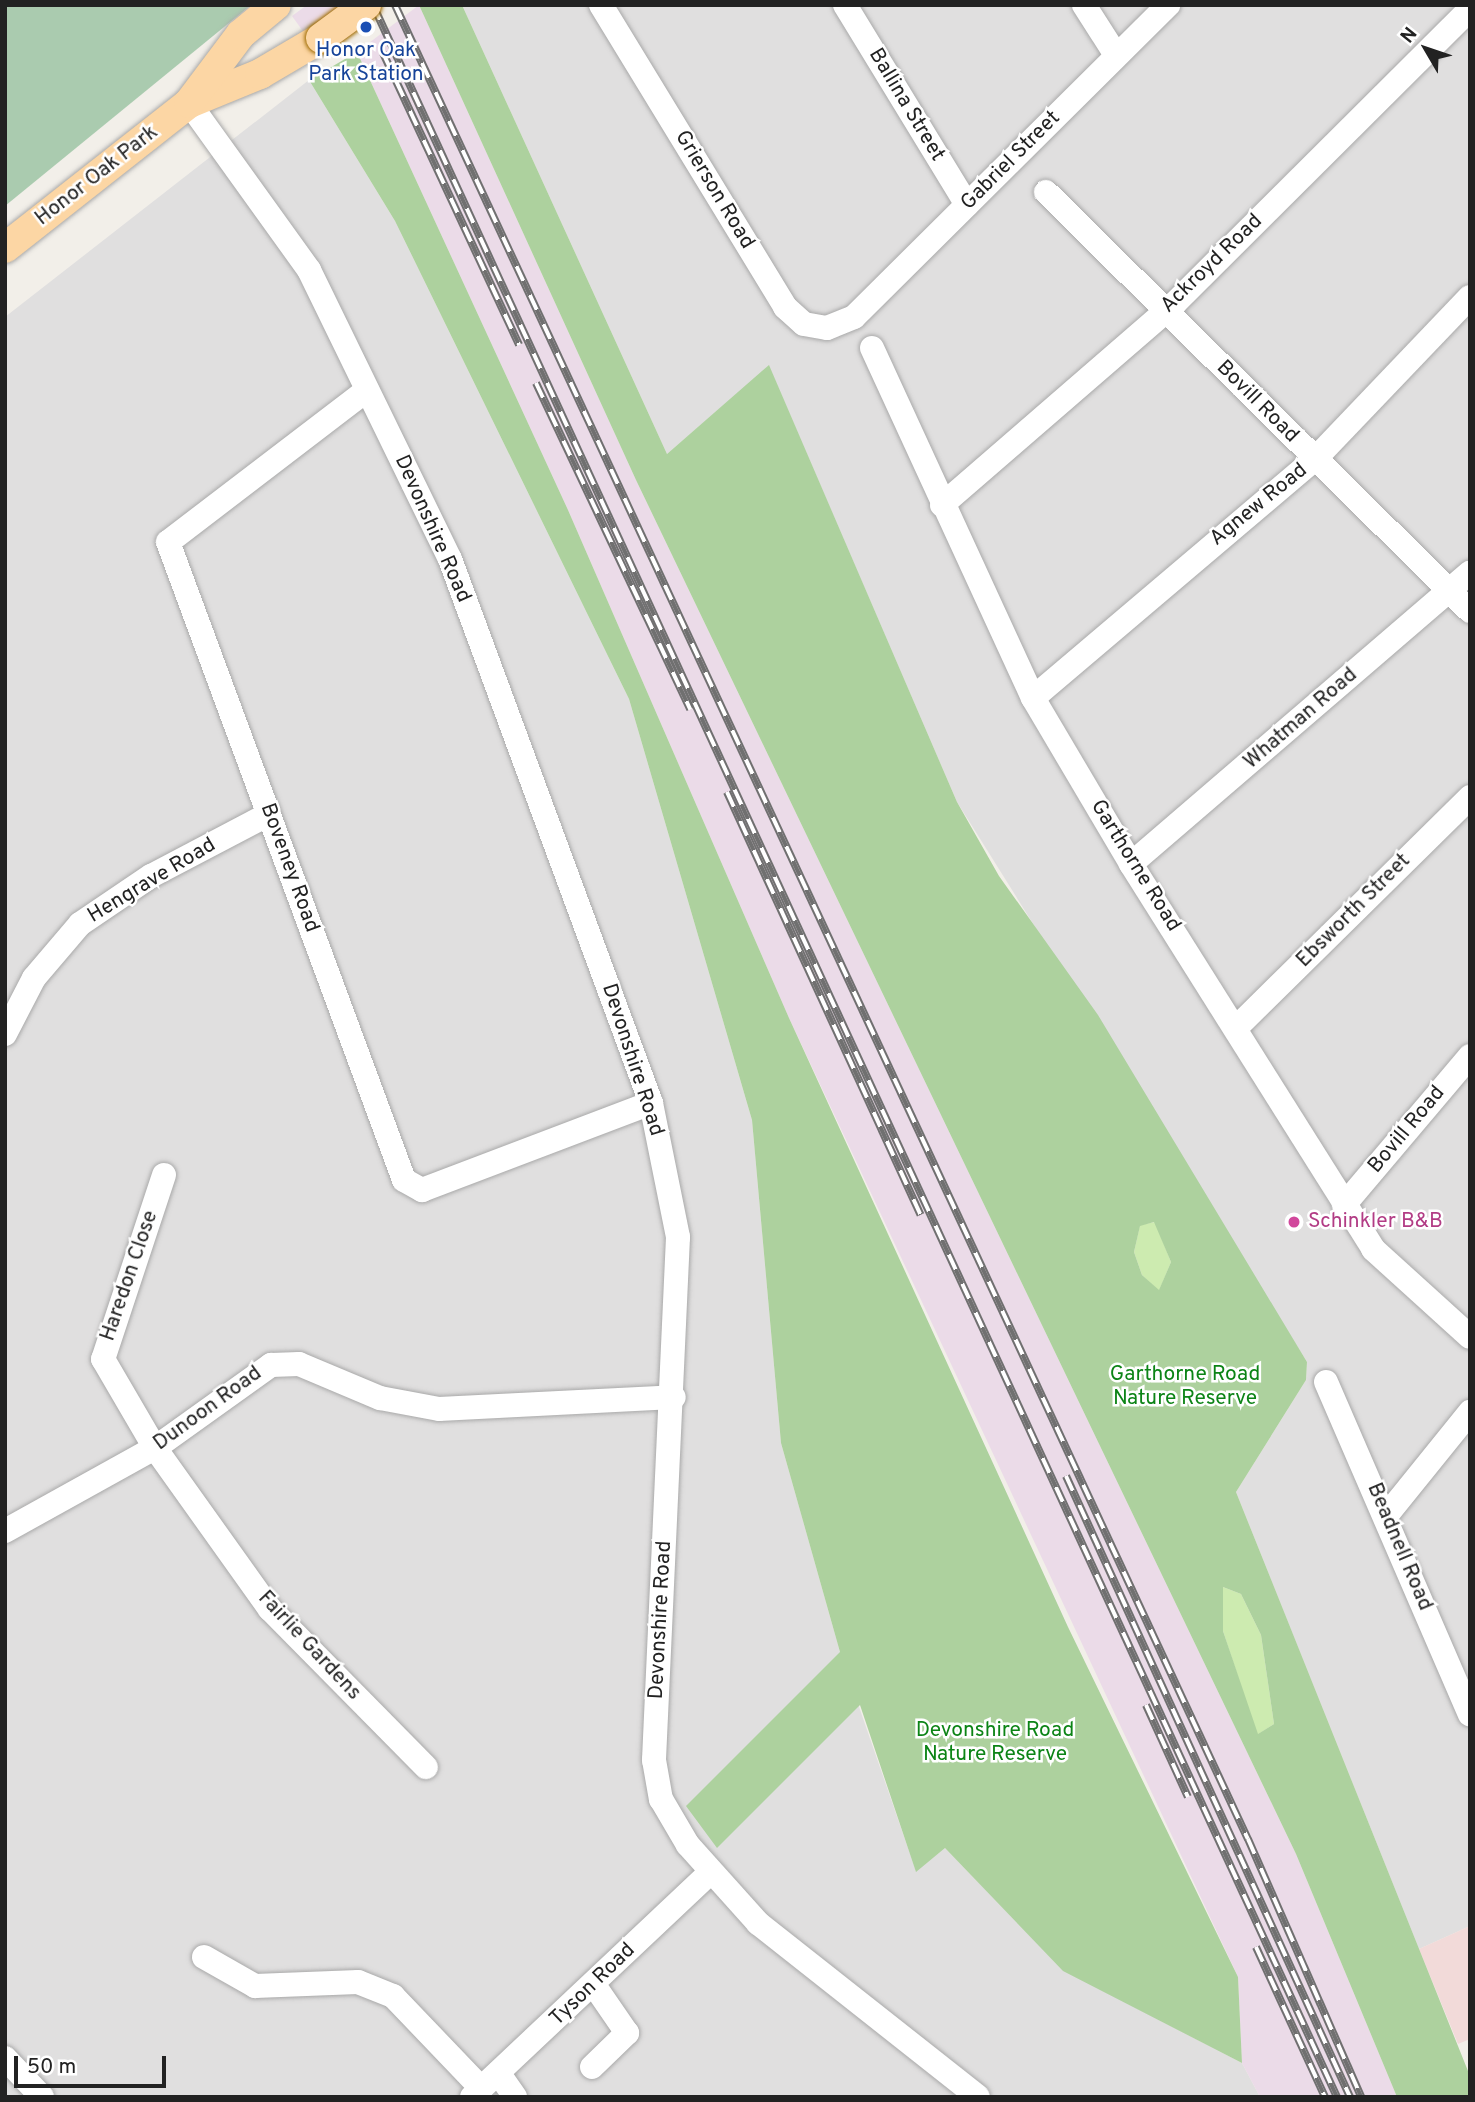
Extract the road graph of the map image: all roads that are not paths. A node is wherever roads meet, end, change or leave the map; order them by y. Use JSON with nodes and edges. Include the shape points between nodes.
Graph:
{"nodes":[{"id":1,"x":276,"y":5,"type":"edge"},
{"id":2,"x":366,"y":5,"type":"edge"},
{"id":3,"x":601,"y":5,"type":"edge"},
{"id":4,"x":845,"y":5,"type":"edge"},
{"id":5,"x":1084,"y":5,"type":"edge"},
{"id":6,"x":1168,"y":5,"type":"edge"},
{"id":7,"x":1470,"y":9,"type":"edge"},
{"id":8,"x":1116,"y":55,"type":"junction"},
{"id":9,"x":189,"y":103,"type":"junction"},
{"id":10,"x":1046,"y":192,"type":"dead end"},
{"id":11,"x":967,"y":205,"type":"junction"},
{"id":12,"x":5,"y":248,"type":"edge"},
{"id":13,"x":1470,"y":297,"type":"edge"},
{"id":14,"x":1166,"y":311,"type":"junction"},
{"id":15,"x":854,"y":317,"type":"joint"},
{"id":16,"x":872,"y":348,"type":"dead end"},
{"id":17,"x":367,"y":390,"type":"junction"},
{"id":18,"x":1315,"y":460,"type":"junction"},
{"id":19,"x":942,"y":505,"type":"junction"},
{"id":20,"x":1470,"y":572,"type":"edge"},
{"id":21,"x":1450,"y":591,"type":"junction"},
{"id":22,"x":1470,"y":611,"type":"edge"},
{"id":23,"x":1033,"y":698,"type":"junction"},
{"id":24,"x":1470,"y":797,"type":"edge"},
{"id":25,"x":269,"y":814,"type":"junction"},
{"id":26,"x":1131,"y":864,"type":"junction"},
{"id":27,"x":1238,"y":1026,"type":"junction"},
{"id":28,"x":5,"y":1034,"type":"edge"},
{"id":29,"x":1470,"y":1056,"type":"edge"},
{"id":30,"x":651,"y":1103,"type":"junction"},
{"id":31,"x":164,"y":1175,"type":"dead end"},
{"id":32,"x":1344,"y":1205,"type":"junction"},
{"id":33,"x":1470,"y":1336,"type":"edge"},
{"id":34,"x":1326,"y":1382,"type":"dead end"},
{"id":35,"x":674,"y":1397,"type":"junction"},
{"id":36,"x":1470,"y":1412,"type":"edge"},
{"id":37,"x":155,"y":1448,"type":"junction"},
{"id":38,"x":1386,"y":1516,"type":"junction"},
{"id":39,"x":5,"y":1531,"type":"edge"},
{"id":40,"x":1470,"y":1714,"type":"edge"},
{"id":41,"x":426,"y":1767,"type":"dead end"},
{"id":42,"x":711,"y":1871,"type":"junction"},
{"id":43,"x":204,"y":1958,"type":"dead end"},
{"id":44,"x":594,"y":1985,"type":"junction"},
{"id":45,"x":5,"y":2058,"type":"edge"},
{"id":46,"x":592,"y":2067,"type":"dead end"},
{"id":47,"x":484,"y":2086,"type":"edge"},
{"id":48,"x":42,"y":2097,"type":"edge"},
{"id":49,"x":515,"y":2097,"type":"edge"},
{"id":50,"x":978,"y":2097,"type":"edge"}],
"edges":[{"from":1,"to":9,"type":"main road","name":"Honor Oak Park","via":[[241,34]]},
{"from":2,"to":9,"type":"main road","name":"Honor Oak Park","bridge":true,"via":[[260,74]]},
{"from":3,"to":15,"type":"street","name":"Grierson Road","via":[[785,307],[816,328]]},
{"from":4,"to":11,"type":"street","name":"Ballina Street"},
{"from":5,"to":8,"type":"street"},
{"from":6,"to":8,"type":"street","name":"Gabriel Street"},
{"from":7,"to":14,"type":"street","name":"Ackroyd Road"},
{"from":8,"to":11,"type":"street","name":"Gabriel Street"},
{"from":9,"to":12,"type":"main road","name":"Honor Oak Park"},
{"from":9,"to":17,"type":"street","name":"Devonshire Road","via":[[309,270]]},
{"from":10,"to":14,"type":"street","name":"Bovill Road"},
{"from":11,"to":15,"type":"street","name":"Gabriel Street"},
{"from":13,"to":18,"type":"street","name":"Agnew Road"},
{"from":14,"to":18,"type":"street","name":"Bovill Road"},
{"from":14,"to":19,"type":"street","name":"Ackroyd Road"},
{"from":16,"to":19,"type":"street","name":"Garthorne Road"},
{"from":17,"to":25,"type":"street","name":"Boveney Road","via":[[168,542]]},
{"from":17,"to":30,"type":"street","name":"Devonshire Road","via":[[450,559]]},
{"from":18,"to":21,"type":"street","name":"Bovill Road"},
{"from":18,"to":23,"type":"street","name":"Agnew Road"},
{"from":19,"to":23,"type":"street","name":"Garthorne Road"},
{"from":20,"to":21,"type":"street","name":"Whatman Road"},
{"from":21,"to":22,"type":"street","name":"Bovill Road"},
{"from":21,"to":26,"type":"street","name":"Whatman Road"},
{"from":23,"to":26,"type":"street","name":"Garthorne Road"},
{"from":24,"to":27,"type":"street","name":"Ebsworth Street"},
{"from":25,"to":28,"type":"street","name":"Hengrave Road","via":[[151,876],[80,924],[34,978]]},
{"from":25,"to":30,"type":"street","name":"Boveney Road","via":[[404,1180],[422,1189]]},
{"from":26,"to":27,"type":"street","name":"Garthorne Road"},
{"from":27,"to":32,"type":"street","name":"Garthorne Road"},
{"from":29,"to":32,"type":"street","name":"Bovill Road"},
{"from":30,"to":35,"type":"street","name":"Devonshire Road","via":[[678,1237]]},
{"from":31,"to":37,"type":"street","name":"Haredon Close","via":[[103,1359]]},
{"from":32,"to":33,"type":"street","name":"Garthorne Road","via":[[1373,1249]]},
{"from":34,"to":38,"type":"street","name":"Beadnell Road"},
{"from":35,"to":37,"type":"street","name":"Dunoon Road","via":[[439,1409],[380,1398],[288,1362],[259,1371]]},
{"from":35,"to":42,"type":"street","name":"Devonshire Road","via":[[654,1760],[661,1799]]},
{"from":36,"to":38,"type":"street"},
{"from":37,"to":39,"type":"street","name":"Dunoon Road"},
{"from":37,"to":41,"type":"street","name":"Fairlie Gardens","via":[[270,1609]]},
{"from":38,"to":40,"type":"street","name":"Beadnell Road"},
{"from":42,"to":44,"type":"street","name":"Tyson Road"},
{"from":42,"to":50,"type":"street","name":"Devonshire Road","via":[[758,1923]]},
{"from":43,"to":47,"type":"street","via":[[255,1986],[358,1982],[393,1996]]},
{"from":44,"to":46,"type":"street","via":[[627,2033]]},
{"from":44,"to":47,"type":"street","name":"Tyson Road"},
{"from":45,"to":48,"type":"street"},
{"from":47,"to":49,"type":"street"}]}
